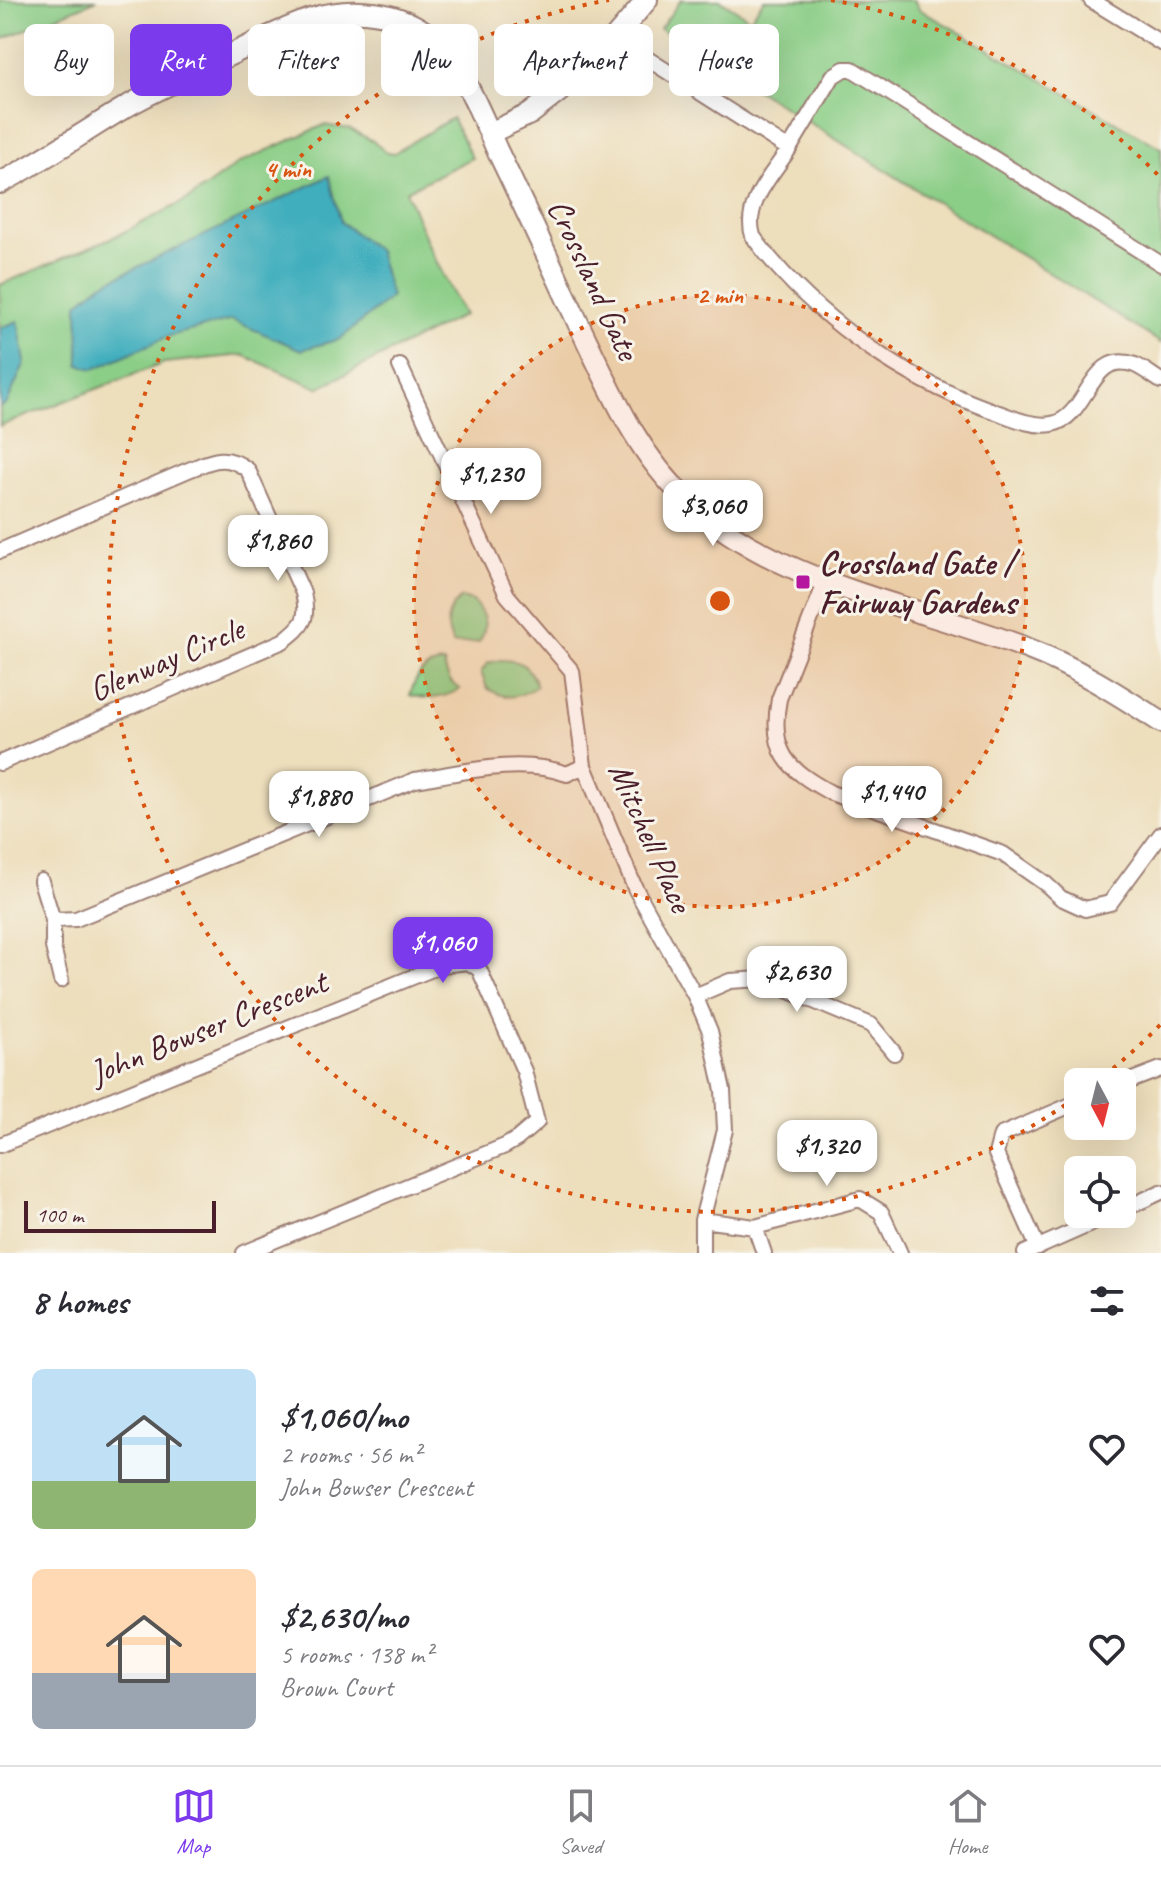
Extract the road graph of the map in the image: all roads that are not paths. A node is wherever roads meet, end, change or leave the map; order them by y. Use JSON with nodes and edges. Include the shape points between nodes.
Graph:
{"nodes":[{"id":1,"x":647,"y":0,"type":"edge"},
{"id":2,"x":1091,"y":0,"type":"edge"},
{"id":3,"x":627,"y":24,"type":"edge"},
{"id":4,"x":1161,"y":43,"type":"edge"},
{"id":5,"x":653,"y":62,"type":"edge"},
{"id":6,"x":553,"y":96,"type":"edge"},
{"id":7,"x":490,"y":133,"type":"junction"},
{"id":8,"x":789,"y":149,"type":"junction"},
{"id":9,"x":0,"y":183,"type":"edge"},
{"id":10,"x":1161,"y":264,"type":"edge"},
{"id":11,"x":400,"y":366,"type":"dead end"},
{"id":12,"x":1161,"y":381,"type":"edge"},
{"id":13,"x":0,"y":551,"type":"edge"},
{"id":14,"x":825,"y":583,"type":"junction"},
{"id":15,"x":1161,"y":722,"type":"edge"},
{"id":16,"x":0,"y":763,"type":"edge"},
{"id":17,"x":584,"y":766,"type":"junction"},
{"id":18,"x":1161,"y":834,"type":"edge"},
{"id":19,"x":41,"y":881,"type":"dead end"},
{"id":20,"x":53,"y":920,"type":"junction"},
{"id":21,"x":61,"y":980,"type":"dead end"},
{"id":22,"x":695,"y":996,"type":"junction"},
{"id":23,"x":894,"y":1053,"type":"dead end"},
{"id":24,"x":1161,"y":1069,"type":"edge"},
{"id":25,"x":1136,"y":1079,"type":"edge"},
{"id":26,"x":1064,"y":1108,"type":"edge"},
{"id":27,"x":0,"y":1145,"type":"edge"},
{"id":28,"x":1161,"y":1192,"type":"edge"},
{"id":29,"x":1136,"y":1204,"type":"edge"},
{"id":30,"x":702,"y":1220,"type":"junction"},
{"id":31,"x":755,"y":1227,"type":"junction"},
{"id":32,"x":1082,"y":1228,"type":"edge"},
{"id":33,"x":1032,"y":1250,"type":"edge"},
{"id":34,"x":244,"y":1253,"type":"edge"},
{"id":35,"x":702,"y":1253,"type":"edge"},
{"id":36,"x":764,"y":1253,"type":"edge"},
{"id":37,"x":900,"y":1253,"type":"edge"}],
"edges":[{"from":1,"to":3,"type":"street"},
{"from":2,"to":4,"type":"street"},
{"from":5,"to":8,"type":"street"},
{"from":6,"to":7,"type":"street"},
{"from":7,"to":9,"type":"street","name":"Crossland Gate","via":[[449,55],[429,34],[373,11],[344,12],[264,38],[154,90]]},
{"from":7,"to":14,"type":"street","name":"Crossland Gate","via":[[625,423],[657,468],[717,525]]},
{"from":8,"to":10,"type":"street","via":[[833,76],[852,69]]},
{"from":8,"to":12,"type":"street","via":[[752,208],[753,236],[797,287],[890,361],[958,398],[1040,425],[1067,418],[1099,373],[1114,363],[1134,365]]},
{"from":11,"to":17,"type":"street","name":"Mitchell Place","via":[[507,595],[572,671]]},
{"from":13,"to":16,"type":"street","name":"Glenway Circle","via":[[212,460],[226,459],[248,470],[307,610],[301,628],[283,641]]},
{"from":14,"to":15,"type":"street","name":"Crossland Gate","via":[[1027,648],[1108,688]]},
{"from":14,"to":18,"type":"street","via":[[775,718],[775,736],[790,765],[805,779],[1003,854],[1061,898],[1085,909],[1110,903]]},
{"from":17,"to":20,"type":"street","via":[[567,774],[545,766],[415,780],[76,919]]},
{"from":17,"to":22,"type":"street","name":"Mitchell Place","via":[[635,888]]},
{"from":19,"to":20,"type":"street"},
{"from":20,"to":21,"type":"street"},
{"from":22,"to":23,"type":"street","via":[[730,981],[761,979],[871,1025]]},
{"from":22,"to":30,"type":"street","name":"Mitchell Place","via":[[710,1031],[723,1090],[725,1130]]},
{"from":24,"to":25,"type":"street"},
{"from":26,"to":33,"type":"street","via":[[1001,1135],[996,1154]]},
{"from":27,"to":34,"type":"street","name":"John Bowser Crescent","via":[[442,965],[468,962],[479,969],[524,1071],[537,1122],[505,1146]]},
{"from":28,"to":29,"type":"street"},
{"from":30,"to":31,"type":"street"},
{"from":30,"to":35,"type":"street","name":"Mitchell Place"},
{"from":31,"to":36,"type":"street"},
{"from":31,"to":37,"type":"street","via":[[860,1199],[881,1212]]},
{"from":32,"to":33,"type":"street"}]}
